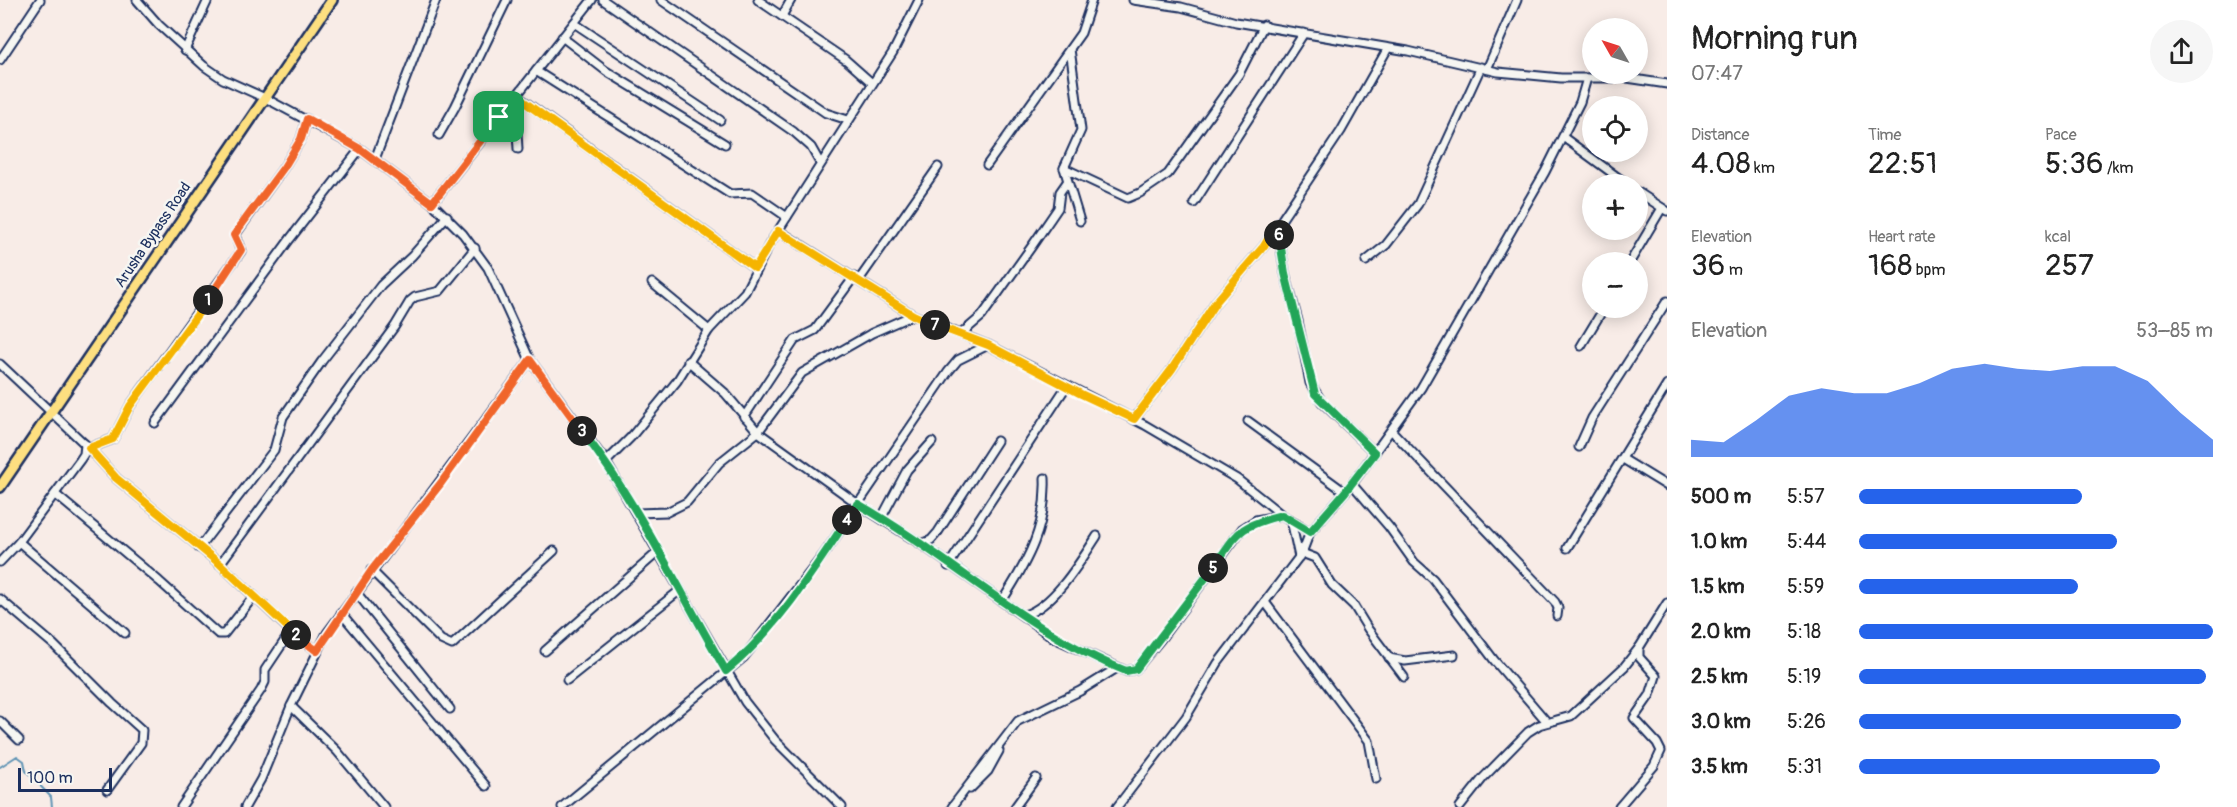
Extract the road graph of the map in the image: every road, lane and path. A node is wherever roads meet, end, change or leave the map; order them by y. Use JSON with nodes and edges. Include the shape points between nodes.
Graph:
{"nodes":[{"id":1,"x":40,"y":0,"type":"edge"},
{"id":2,"x":137,"y":0,"type":"edge"},
{"id":3,"x":208,"y":0,"type":"edge"},
{"id":4,"x":332,"y":0,"type":"edge"},
{"id":5,"x":436,"y":0,"type":"edge"},
{"id":6,"x":507,"y":0,"type":"edge"},
{"id":7,"x":592,"y":0,"type":"edge"},
{"id":8,"x":603,"y":0,"type":"edge"},
{"id":9,"x":661,"y":0,"type":"edge"},
{"id":10,"x":758,"y":0,"type":"edge"},
{"id":11,"x":791,"y":0,"type":"edge"},
{"id":12,"x":919,"y":0,"type":"edge"},
{"id":13,"x":1092,"y":0,"type":"edge"},
{"id":14,"x":1133,"y":0,"type":"edge"},
{"id":15,"x":1516,"y":0,"type":"edge"},
{"id":16,"x":782,"y":16,"type":"junction"},
{"id":17,"x":574,"y":23,"type":"junction"},
{"id":18,"x":1264,"y":26,"type":"junction"},
{"id":19,"x":1304,"y":33,"type":"junction"},
{"id":20,"x":562,"y":37,"type":"junction"},
{"id":21,"x":1388,"y":48,"type":"junction"},
{"id":22,"x":1070,"y":49,"type":"junction"},
{"id":23,"x":184,"y":50,"type":"junction"},
{"id":24,"x":0,"y":60,"type":"edge"},
{"id":25,"x":1484,"y":68,"type":"junction"},
{"id":26,"x":536,"y":71,"type":"junction"},
{"id":27,"x":1582,"y":78,"type":"edge"},
{"id":28,"x":1648,"y":81,"type":"edge"},
{"id":29,"x":873,"y":83,"type":"junction"},
{"id":30,"x":1586,"y":84,"type":"edge"},
{"id":31,"x":1667,"y":84,"type":"edge"},
{"id":32,"x":516,"y":96,"type":"junction"},
{"id":33,"x":265,"y":98,"type":"junction"},
{"id":34,"x":499,"y":117,"type":"junction"},
{"id":35,"x":307,"y":119,"type":"junction"},
{"id":36,"x":720,"y":120,"type":"dead end"},
{"id":37,"x":848,"y":120,"type":"junction"},
{"id":38,"x":439,"y":135,"type":"dead end"},
{"id":39,"x":1563,"y":137,"type":"junction"},
{"id":40,"x":725,"y":144,"type":"dead end"},
{"id":41,"x":360,"y":149,"type":"junction"},
{"id":42,"x":518,"y":149,"type":"dead end"},
{"id":43,"x":375,"y":159,"type":"junction"},
{"id":44,"x":819,"y":163,"type":"junction"},
{"id":45,"x":987,"y":165,"type":"dead end"},
{"id":46,"x":938,"y":167,"type":"dead end"},
{"id":47,"x":1064,"y":168,"type":"junction"},
{"id":48,"x":1613,"y":174,"type":"edge"},
{"id":49,"x":1067,"y":182,"type":"junction"},
{"id":50,"x":1648,"y":198,"type":"edge"},
{"id":51,"x":432,"y":203,"type":"junction"},
{"id":52,"x":1194,"y":203,"type":"dead end"},
{"id":53,"x":1665,"y":209,"type":"edge"},
{"id":54,"x":447,"y":216,"type":"junction"},
{"id":55,"x":787,"y":217,"type":"junction"},
{"id":56,"x":1080,"y":220,"type":"dead end"},
{"id":57,"x":1277,"y":224,"type":"junction"},
{"id":58,"x":778,"y":231,"type":"junction"},
{"id":59,"x":475,"y":248,"type":"junction"},
{"id":60,"x":1637,"y":252,"type":"edge"},
{"id":61,"x":1366,"y":261,"type":"dead end"},
{"id":62,"x":755,"y":268,"type":"junction"},
{"id":63,"x":856,"y":279,"type":"junction"},
{"id":64,"x":652,"y":283,"type":"dead end"},
{"id":65,"x":1667,"y":301,"type":"edge"},
{"id":66,"x":913,"y":315,"type":"junction"},
{"id":67,"x":1598,"y":318,"type":"edge"},
{"id":68,"x":709,"y":330,"type":"junction"},
{"id":69,"x":961,"y":334,"type":"junction"},
{"id":70,"x":988,"y":345,"type":"junction"},
{"id":71,"x":1581,"y":346,"type":"dead end"},
{"id":72,"x":530,"y":360,"type":"junction"},
{"id":73,"x":688,"y":361,"type":"junction"},
{"id":74,"x":0,"y":364,"type":"edge"},
{"id":75,"x":1667,"y":385,"type":"edge"},
{"id":76,"x":1066,"y":387,"type":"junction"},
{"id":77,"x":51,"y":411,"type":"junction"},
{"id":78,"x":744,"y":417,"type":"junction"},
{"id":79,"x":1134,"y":419,"type":"junction"},
{"id":80,"x":1248,"y":421,"type":"dead end"},
{"id":81,"x":155,"y":423,"type":"dead end"},
{"id":82,"x":1392,"y":431,"type":"junction"},
{"id":83,"x":758,"y":432,"type":"junction"},
{"id":84,"x":997,"y":441,"type":"dead end"},
{"id":85,"x":932,"y":442,"type":"dead end"},
{"id":86,"x":87,"y":446,"type":"junction"},
{"id":87,"x":1578,"y":447,"type":"dead end"},
{"id":88,"x":1375,"y":453,"type":"junction"},
{"id":89,"x":1623,"y":459,"type":"junction"},
{"id":90,"x":606,"y":462,"type":"junction"},
{"id":91,"x":1045,"y":478,"type":"dead end"},
{"id":92,"x":1352,"y":484,"type":"junction"},
{"id":93,"x":1667,"y":486,"type":"edge"},
{"id":94,"x":0,"y":487,"type":"edge"},
{"id":95,"x":1345,"y":492,"type":"junction"},
{"id":96,"x":55,"y":494,"type":"junction"},
{"id":97,"x":858,"y":504,"type":"junction"},
{"id":98,"x":637,"y":513,"type":"junction"},
{"id":99,"x":1282,"y":515,"type":"junction"},
{"id":100,"x":882,"y":518,"type":"junction"},
{"id":101,"x":1292,"y":520,"type":"junction"},
{"id":102,"x":1310,"y":532,"type":"junction"},
{"id":103,"x":1097,"y":536,"type":"dead end"},
{"id":104,"x":19,"y":542,"type":"junction"},
{"id":105,"x":921,"y":544,"type":"junction"},
{"id":106,"x":199,"y":548,"type":"junction"},
{"id":107,"x":1567,"y":548,"type":"dead end"},
{"id":108,"x":554,"y":551,"type":"dead end"},
{"id":109,"x":658,"y":552,"type":"junction"},
{"id":110,"x":1300,"y":555,"type":"junction"},
{"id":111,"x":0,"y":562,"type":"edge"},
{"id":112,"x":220,"y":564,"type":"junction"},
{"id":113,"x":948,"y":566,"type":"junction"},
{"id":114,"x":372,"y":570,"type":"junction"},
{"id":115,"x":679,"y":591,"type":"junction"},
{"id":116,"x":356,"y":592,"type":"junction"},
{"id":117,"x":254,"y":597,"type":"junction"},
{"id":118,"x":0,"y":599,"type":"edge"},
{"id":119,"x":1002,"y":601,"type":"junction"},
{"id":120,"x":1265,"y":602,"type":"junction"},
{"id":121,"x":1667,"y":603,"type":"edge"},
{"id":122,"x":341,"y":612,"type":"junction"},
{"id":123,"x":1024,"y":615,"type":"junction"},
{"id":124,"x":1557,"y":616,"type":"dead end"},
{"id":125,"x":291,"y":631,"type":"junction"},
{"id":126,"x":125,"y":633,"type":"dead end"},
{"id":127,"x":1639,"y":648,"type":"junction"},
{"id":128,"x":317,"y":651,"type":"junction"},
{"id":129,"x":545,"y":651,"type":"dead end"},
{"id":130,"x":1454,"y":655,"type":"dead end"},
{"id":131,"x":1389,"y":658,"type":"junction"},
{"id":132,"x":1117,"y":668,"type":"junction"},
{"id":133,"x":726,"y":671,"type":"junction"},
{"id":134,"x":1404,"y":676,"type":"dead end"},
{"id":135,"x":567,"y":680,"type":"dead end"},
{"id":136,"x":291,"y":706,"type":"junction"},
{"id":137,"x":450,"y":709,"type":"dead end"},
{"id":138,"x":0,"y":721,"type":"edge"},
{"id":139,"x":1547,"y":722,"type":"junction"},
{"id":140,"x":19,"y":740,"type":"dead end"},
{"id":141,"x":1667,"y":740,"type":"edge"},
{"id":142,"x":1658,"y":743,"type":"junction"},
{"id":143,"x":1035,"y":778,"type":"dead end"},
{"id":144,"x":1376,"y":779,"type":"dead end"},
{"id":145,"x":486,"y":786,"type":"dead end"},
{"id":146,"x":107,"y":790,"type":"dead end"},
{"id":147,"x":181,"y":807,"type":"edge"},
{"id":148,"x":244,"y":807,"type":"edge"},
{"id":149,"x":384,"y":807,"type":"edge"},
{"id":150,"x":562,"y":807,"type":"edge"},
{"id":151,"x":842,"y":807,"type":"edge"},
{"id":152,"x":952,"y":807,"type":"edge"},
{"id":153,"x":1015,"y":807,"type":"edge"},
{"id":154,"x":1117,"y":807,"type":"edge"},
{"id":155,"x":1460,"y":807,"type":"edge"},
{"id":156,"x":1619,"y":807,"type":"edge"}],
"edges":[{"from":1,"to":24,"type":"street"},
{"from":2,"to":23,"type":"street"},
{"from":3,"to":23,"type":"street"},
{"from":4,"to":33,"type":"main road","name":"Arusha Bypass Road"},
{"from":5,"to":43,"type":"street"},
{"from":6,"to":38,"type":"street"},
{"from":7,"to":17,"type":"street"},
{"from":8,"to":44,"type":"street","via":[[794,132],[812,147]]},
{"from":9,"to":37,"type":"street","via":[[826,113]]},
{"from":10,"to":16,"type":"street"},
{"from":11,"to":16,"type":"street"},
{"from":12,"to":29,"type":"street"},
{"from":13,"to":22,"type":"street","via":[[1081,33]]},
{"from":14,"to":18,"type":"street"},
{"from":15,"to":25,"type":"street"},
{"from":16,"to":29,"type":"street"},
{"from":17,"to":20,"type":"street"},
{"from":17,"to":36,"type":"street"},
{"from":18,"to":19,"type":"street"},
{"from":18,"to":47,"type":"street","via":[[1239,74],[1160,181],[1128,198]]},
{"from":19,"to":21,"type":"street"},
{"from":19,"to":52,"type":"street"},
{"from":20,"to":26,"type":"street"},
{"from":20,"to":40,"type":"street","via":[[606,71]]},
{"from":21,"to":25,"type":"street"},
{"from":21,"to":57,"type":"street","via":[[1341,131]]},
{"from":22,"to":45,"type":"street"},
{"from":22,"to":47,"type":"street","via":[[1081,130]]},
{"from":23,"to":33,"type":"street","via":[[223,79]]},
{"from":25,"to":27,"type":"street"},
{"from":25,"to":61,"type":"street","via":[[1418,204],[1386,245]]},
{"from":26,"to":32,"type":"street"},
{"from":26,"to":55,"type":"street","via":[[730,194],[752,193]]},
{"from":28,"to":31,"type":"street"},
{"from":29,"to":37,"type":"street"},
{"from":30,"to":39,"type":"street"},
{"from":32,"to":34,"type":"street"},
{"from":32,"to":62,"type":"street"},
{"from":33,"to":35,"type":"street"},
{"from":33,"to":77,"type":"main road","name":"Arusha Bypass Road"},
{"from":34,"to":42,"type":"street","via":[[516,132]]},
{"from":34,"to":51,"type":"street"},
{"from":35,"to":41,"type":"street"},
{"from":35,"to":86,"type":"street","via":[[301,139],[284,167],[234,235],[241,250],[130,406],[113,439]]},
{"from":37,"to":44,"type":"street"},
{"from":39,"to":48,"type":"street"},
{"from":39,"to":82,"type":"street","via":[[1421,388]]},
{"from":41,"to":43,"type":"street"},
{"from":41,"to":81,"type":"street"},
{"from":43,"to":51,"type":"street"},
{"from":44,"to":55,"type":"street"},
{"from":46,"to":63,"type":"street"},
{"from":47,"to":49,"type":"street"},
{"from":49,"to":56,"type":"street"},
{"from":49,"to":69,"type":"street","via":[[1060,192],[1058,208],[1032,246],[982,316]]},
{"from":50,"to":53,"type":"street"},
{"from":51,"to":54,"type":"street"},
{"from":53,"to":60,"type":"street"},
{"from":54,"to":59,"type":"street"},
{"from":54,"to":106,"type":"street","via":[[381,285],[322,361],[283,417],[274,450]]},
{"from":55,"to":58,"type":"street"},
{"from":57,"to":79,"type":"street","via":[[1264,246],[1215,303]]},
{"from":57,"to":88,"type":"street","via":[[1310,383],[1322,402]]},
{"from":58,"to":62,"type":"street"},
{"from":58,"to":63,"type":"street"},
{"from":59,"to":72,"type":"street","via":[[501,292]]},
{"from":59,"to":112,"type":"street","via":[[440,291],[410,301]]},
{"from":62,"to":68,"type":"street","via":[[740,299]]},
{"from":63,"to":66,"type":"street"},
{"from":63,"to":78,"type":"street","via":[[815,330],[792,345]]},
{"from":64,"to":68,"type":"street"},
{"from":65,"to":87,"type":"street","via":[[1592,418]]},
{"from":66,"to":69,"type":"street"},
{"from":66,"to":83,"type":"street","via":[[872,333],[802,373]]},
{"from":67,"to":71,"type":"street"},
{"from":68,"to":73,"type":"street"},
{"from":69,"to":70,"type":"street"},
{"from":70,"to":76,"type":"street"},
{"from":70,"to":97,"type":"street","via":[[958,360],[948,372]]},
{"from":72,"to":90,"type":"street"},
{"from":72,"to":114,"type":"street"},
{"from":73,"to":78,"type":"street"},
{"from":73,"to":90,"type":"street","via":[[677,381]]},
{"from":74,"to":77,"type":"street"},
{"from":75,"to":89,"type":"street"},
{"from":76,"to":79,"type":"street"},
{"from":76,"to":113,"type":"street"},
{"from":77,"to":86,"type":"street"},
{"from":77,"to":94,"type":"main road","name":"Arusha Bypass Road"},
{"from":78,"to":83,"type":"street"},
{"from":79,"to":99,"type":"street","via":[[1237,479]]},
{"from":80,"to":95,"type":"street"},
{"from":82,"to":88,"type":"street"},
{"from":82,"to":124,"type":"street","via":[[1555,602]]},
{"from":83,"to":97,"type":"street"},
{"from":83,"to":98,"type":"street","via":[[719,463],[687,502],[667,512]]},
{"from":84,"to":105,"type":"street","via":[[938,532]]},
{"from":85,"to":100,"type":"street","via":[[907,470]]},
{"from":86,"to":96,"type":"street"},
{"from":86,"to":106,"type":"street","via":[[116,478]]},
{"from":88,"to":92,"type":"street"},
{"from":89,"to":93,"type":"street"},
{"from":89,"to":107,"type":"street"},
{"from":90,"to":98,"type":"street"},
{"from":91,"to":119,"type":"street","via":[[1045,512],[1024,566]]},
{"from":92,"to":95,"type":"street"},
{"from":92,"to":139,"type":"street"},
{"from":95,"to":102,"type":"street"},
{"from":96,"to":104,"type":"street"},
{"from":96,"to":117,"type":"street","via":[[218,634],[224,634]]},
{"from":97,"to":100,"type":"street"},
{"from":97,"to":133,"type":"street","via":[[744,657]]},
{"from":98,"to":109,"type":"street"},
{"from":99,"to":101,"type":"street"},
{"from":99,"to":132,"type":"street","via":[[1256,520],[1242,529],[1136,669],[1131,672]]},
{"from":100,"to":105,"type":"street"},
{"from":101,"to":102,"type":"street"},
{"from":101,"to":110,"type":"street"},
{"from":102,"to":110,"type":"street"},
{"from":103,"to":123,"type":"street","via":[[1053,596],[1036,612]]},
{"from":104,"to":111,"type":"street"},
{"from":104,"to":126,"type":"street"},
{"from":105,"to":113,"type":"street"},
{"from":106,"to":112,"type":"street"},
{"from":108,"to":114,"type":"street","via":[[452,645],[441,640]]},
{"from":109,"to":115,"type":"street"},
{"from":109,"to":129,"type":"street"},
{"from":110,"to":120,"type":"street"},
{"from":110,"to":131,"type":"street","via":[[1315,558]]},
{"from":112,"to":117,"type":"street"},
{"from":113,"to":119,"type":"street"},
{"from":114,"to":116,"type":"street"},
{"from":115,"to":133,"type":"street"},
{"from":115,"to":135,"type":"street"},
{"from":116,"to":122,"type":"street"},
{"from":116,"to":137,"type":"street"},
{"from":117,"to":125,"type":"street"},
{"from":118,"to":146,"type":"street","via":[[142,729],[141,743]]},
{"from":119,"to":123,"type":"street"},
{"from":120,"to":144,"type":"street","via":[[1369,741]]},
{"from":120,"to":154,"type":"street","via":[[1218,663],[1186,717]]},
{"from":121,"to":127,"type":"street"},
{"from":122,"to":128,"type":"street"},
{"from":122,"to":145,"type":"street"},
{"from":123,"to":132,"type":"street","via":[[1054,638]]},
{"from":125,"to":128,"type":"street"},
{"from":125,"to":147,"type":"street","via":[[264,670],[261,690]]},
{"from":127,"to":139,"type":"street","via":[[1578,711]]},
{"from":127,"to":142,"type":"street","via":[[1639,657],[1656,676],[1650,695],[1634,718]]},
{"from":128,"to":136,"type":"street"},
{"from":130,"to":131,"type":"street","via":[[1405,661]]},
{"from":131,"to":134,"type":"street"},
{"from":132,"to":152,"type":"street","via":[[1080,691],[1024,716]]},
{"from":133,"to":150,"type":"street"},
{"from":133,"to":151,"type":"street","via":[[775,740]]},
{"from":136,"to":148,"type":"street","via":[[261,779]]},
{"from":136,"to":149,"type":"street","via":[[337,751]]},
{"from":138,"to":140,"type":"street"},
{"from":139,"to":155,"type":"street","via":[[1522,738]]},
{"from":141,"to":142,"type":"street"},
{"from":142,"to":156,"type":"street","via":[[1661,751],[1653,766]]},
{"from":143,"to":153,"type":"street"}]}
